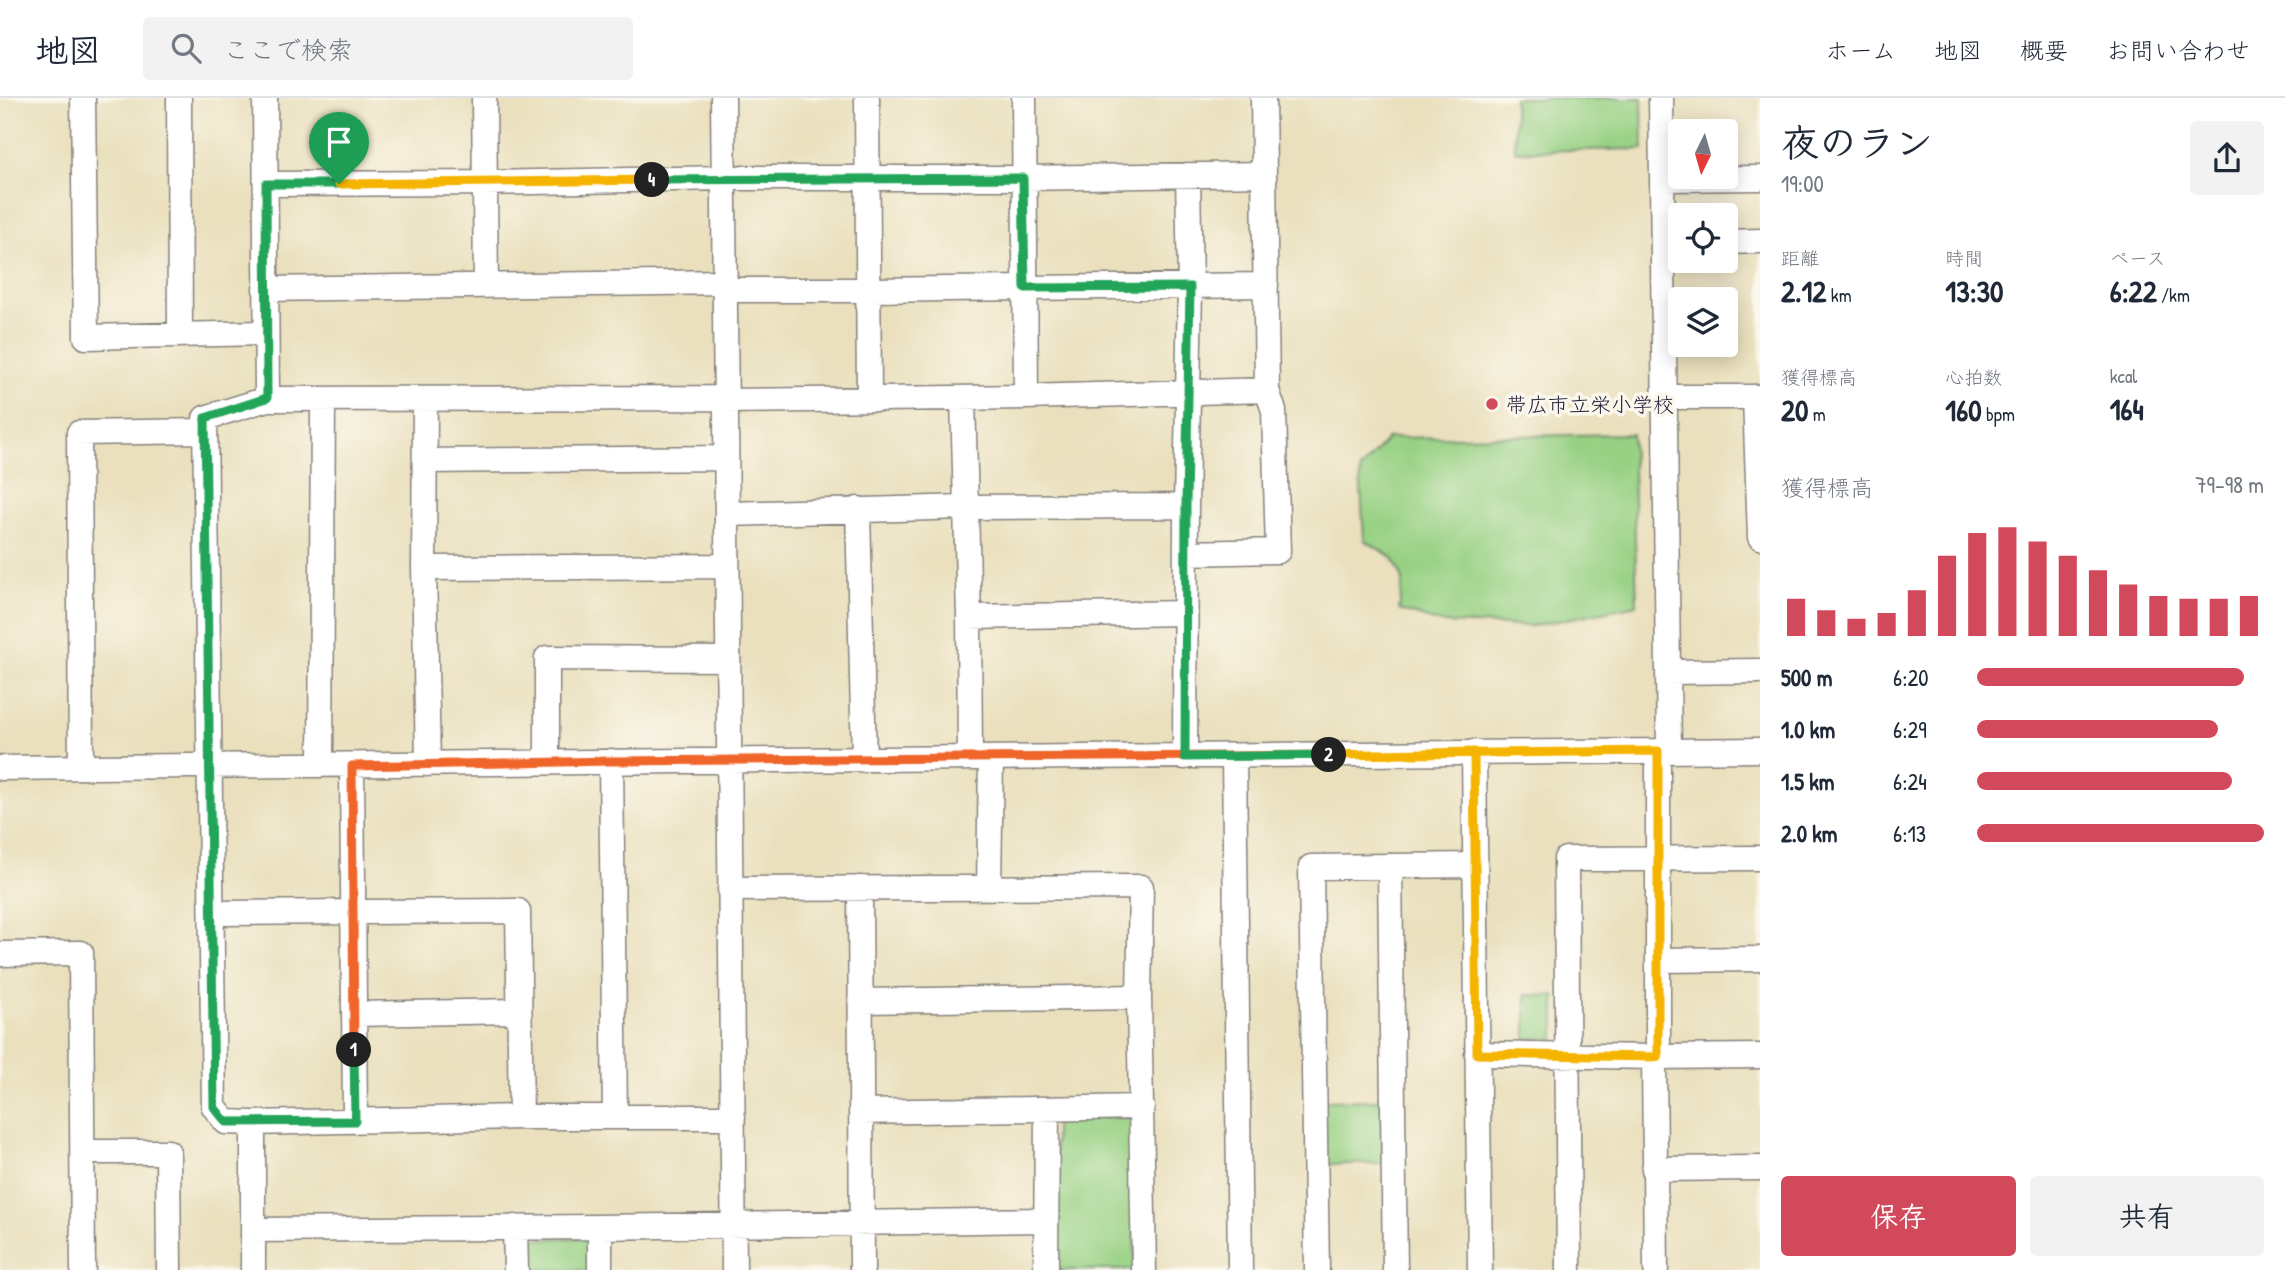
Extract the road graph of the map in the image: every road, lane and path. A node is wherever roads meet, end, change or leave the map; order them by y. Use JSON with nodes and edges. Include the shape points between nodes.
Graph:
{"nodes":[{"id":1,"x":83,"y":98,"type":"edge"},
{"id":2,"x":179,"y":98,"type":"edge"},
{"id":3,"x":265,"y":98,"type":"edge"},
{"id":4,"x":484,"y":98,"type":"edge"},
{"id":5,"x":723,"y":98,"type":"edge"},
{"id":6,"x":867,"y":98,"type":"edge"},
{"id":7,"x":1024,"y":98,"type":"edge"},
{"id":8,"x":1263,"y":98,"type":"edge"},
{"id":9,"x":1661,"y":98,"type":"edge"},
{"id":10,"x":1264,"y":174,"type":"junction"},
{"id":11,"x":1188,"y":175,"type":"junction"},
{"id":12,"x":723,"y":178,"type":"junction"},
{"id":13,"x":1023,"y":178,"type":"junction"},
{"id":14,"x":1760,"y":178,"type":"edge"},
{"id":15,"x":1662,"y":179,"type":"junction"},
{"id":16,"x":868,"y":180,"type":"junction"},
{"id":17,"x":485,"y":183,"type":"junction"},
{"id":18,"x":266,"y":184,"type":"junction"},
{"id":19,"x":1668,"y":222,"type":"edge"},
{"id":20,"x":1738,"y":242,"type":"edge"},
{"id":21,"x":1760,"y":242,"type":"edge"},
{"id":22,"x":1670,"y":273,"type":"edge"},
{"id":23,"x":486,"y":285,"type":"junction"},
{"id":24,"x":1266,"y":285,"type":"junction"},
{"id":25,"x":724,"y":286,"type":"junction"},
{"id":26,"x":1190,"y":287,"type":"junction"},
{"id":27,"x":1025,"y":288,"type":"junction"},
{"id":28,"x":265,"y":289,"type":"junction"},
{"id":29,"x":868,"y":290,"type":"junction"},
{"id":30,"x":265,"y":333,"type":"junction"},
{"id":31,"x":180,"y":335,"type":"junction"},
{"id":32,"x":1267,"y":390,"type":"junction"},
{"id":33,"x":1188,"y":394,"type":"junction"},
{"id":34,"x":1026,"y":397,"type":"junction"},
{"id":35,"x":1665,"y":397,"type":"junction"},
{"id":36,"x":1758,"y":397,"type":"edge"},
{"id":37,"x":267,"y":398,"type":"junction"},
{"id":38,"x":963,"y":398,"type":"junction"},
{"id":39,"x":323,"y":399,"type":"junction"},
{"id":40,"x":425,"y":399,"type":"junction"},
{"id":41,"x":726,"y":399,"type":"junction"},
{"id":42,"x":869,"y":399,"type":"junction"},
{"id":43,"x":205,"y":431,"type":"junction"},
{"id":44,"x":726,"y":458,"type":"junction"},
{"id":45,"x":425,"y":461,"type":"junction"},
{"id":46,"x":1186,"y":506,"type":"junction"},
{"id":47,"x":966,"y":507,"type":"junction"},
{"id":48,"x":858,"y":509,"type":"junction"},
{"id":49,"x":727,"y":514,"type":"junction"},
{"id":50,"x":1760,"y":537,"type":"edge"},
{"id":51,"x":1186,"y":553,"type":"junction"},
{"id":52,"x":727,"y":566,"type":"junction"},
{"id":53,"x":424,"y":568,"type":"junction"},
{"id":54,"x":1185,"y":613,"type":"junction"},
{"id":55,"x":969,"y":617,"type":"junction"},
{"id":56,"x":728,"y":659,"type":"junction"},
{"id":57,"x":1760,"y":671,"type":"edge"},
{"id":58,"x":1668,"y":672,"type":"junction"},
{"id":59,"x":1760,"y":750,"type":"edge"},
{"id":60,"x":1663,"y":751,"type":"junction"},
{"id":61,"x":1474,"y":752,"type":"junction"},
{"id":62,"x":1185,"y":757,"type":"junction"},
{"id":63,"x":1234,"y":757,"type":"junction"},
{"id":64,"x":980,"y":758,"type":"junction"},
{"id":65,"x":864,"y":760,"type":"junction"},
{"id":66,"x":611,"y":761,"type":"junction"},
{"id":67,"x":729,"y":761,"type":"junction"},
{"id":68,"x":547,"y":762,"type":"junction"},
{"id":69,"x":428,"y":764,"type":"junction"},
{"id":70,"x":321,"y":765,"type":"junction"},
{"id":71,"x":209,"y":766,"type":"junction"},
{"id":72,"x":352,"y":766,"type":"junction"},
{"id":73,"x":81,"y":767,"type":"junction"},
{"id":74,"x":0,"y":768,"type":"edge"},
{"id":75,"x":1760,"y":858,"type":"edge"},
{"id":76,"x":1658,"y":859,"type":"junction"},
{"id":77,"x":1475,"y":865,"type":"junction"},
{"id":78,"x":1390,"y":866,"type":"junction"},
{"id":79,"x":989,"y":887,"type":"junction"},
{"id":80,"x":860,"y":888,"type":"junction"},
{"id":81,"x":730,"y":889,"type":"junction"},
{"id":82,"x":212,"y":913,"type":"junction"},
{"id":83,"x":353,"y":914,"type":"junction"},
{"id":84,"x":0,"y":954,"type":"edge"},
{"id":85,"x":1760,"y":959,"type":"edge"},
{"id":86,"x":1658,"y":960,"type":"junction"},
{"id":87,"x":1139,"y":997,"type":"junction"},
{"id":88,"x":860,"y":1001,"type":"junction"},
{"id":89,"x":519,"y":1012,"type":"junction"},
{"id":90,"x":354,"y":1014,"type":"junction"},
{"id":91,"x":1477,"y":1054,"type":"junction"},
{"id":92,"x":1568,"y":1056,"type":"junction"},
{"id":93,"x":1760,"y":1056,"type":"edge"},
{"id":94,"x":1656,"y":1057,"type":"junction"},
{"id":95,"x":1142,"y":1107,"type":"junction"},
{"id":96,"x":1047,"y":1109,"type":"junction"},
{"id":97,"x":861,"y":1112,"type":"junction"},
{"id":98,"x":521,"y":1117,"type":"junction"},
{"id":99,"x":615,"y":1117,"type":"junction"},
{"id":100,"x":733,"y":1117,"type":"junction"},
{"id":101,"x":355,"y":1121,"type":"junction"},
{"id":102,"x":253,"y":1123,"type":"junction"},
{"id":103,"x":83,"y":1152,"type":"junction"},
{"id":104,"x":1760,"y":1168,"type":"edge"},
{"id":105,"x":1654,"y":1169,"type":"junction"},
{"id":106,"x":1046,"y":1220,"type":"junction"},
{"id":107,"x":862,"y":1224,"type":"junction"},
{"id":108,"x":734,"y":1225,"type":"junction"},
{"id":109,"x":515,"y":1227,"type":"junction"},
{"id":110,"x":600,"y":1227,"type":"junction"},
{"id":111,"x":254,"y":1230,"type":"junction"},
{"id":112,"x":83,"y":1270,"type":"edge"},
{"id":113,"x":169,"y":1270,"type":"edge"},
{"id":114,"x":253,"y":1270,"type":"edge"},
{"id":115,"x":516,"y":1270,"type":"edge"},
{"id":116,"x":600,"y":1270,"type":"edge"},
{"id":117,"x":734,"y":1270,"type":"edge"},
{"id":118,"x":862,"y":1270,"type":"edge"},
{"id":119,"x":1046,"y":1270,"type":"edge"},
{"id":120,"x":1144,"y":1270,"type":"edge"},
{"id":121,"x":1240,"y":1270,"type":"edge"},
{"id":122,"x":1317,"y":1270,"type":"edge"},
{"id":123,"x":1395,"y":1270,"type":"edge"},
{"id":124,"x":1480,"y":1270,"type":"edge"},
{"id":125,"x":1569,"y":1270,"type":"edge"},
{"id":126,"x":1656,"y":1270,"type":"edge"}],
"edges":[{"from":1,"to":31,"type":"street","via":[[86,337]]},
{"from":2,"to":31,"type":"street"},
{"from":3,"to":18,"type":"street"},
{"from":4,"to":17,"type":"street"},
{"from":5,"to":12,"type":"street"},
{"from":6,"to":16,"type":"street"},
{"from":7,"to":13,"type":"street"},
{"from":8,"to":10,"type":"street"},
{"from":9,"to":15,"type":"street"},
{"from":10,"to":11,"type":"street"},
{"from":10,"to":24,"type":"street"},
{"from":11,"to":13,"type":"street"},
{"from":11,"to":26,"type":"street"},
{"from":12,"to":16,"type":"street"},
{"from":12,"to":17,"type":"street"},
{"from":12,"to":25,"type":"street"},
{"from":13,"to":16,"type":"street"},
{"from":13,"to":27,"type":"street"},
{"from":14,"to":15,"type":"street"},
{"from":15,"to":19,"type":"street"},
{"from":16,"to":29,"type":"street"},
{"from":17,"to":18,"type":"street"},
{"from":17,"to":23,"type":"street"},
{"from":18,"to":28,"type":"street"},
{"from":20,"to":21,"type":"street"},
{"from":22,"to":35,"type":"street"},
{"from":23,"to":25,"type":"street"},
{"from":23,"to":28,"type":"street"},
{"from":24,"to":26,"type":"street"},
{"from":24,"to":32,"type":"street"},
{"from":25,"to":29,"type":"street"},
{"from":25,"to":41,"type":"street"},
{"from":26,"to":27,"type":"street"},
{"from":26,"to":33,"type":"street"},
{"from":27,"to":29,"type":"street"},
{"from":27,"to":34,"type":"street"},
{"from":28,"to":30,"type":"street"},
{"from":29,"to":42,"type":"street"},
{"from":30,"to":31,"type":"street"},
{"from":30,"to":37,"type":"street"},
{"from":32,"to":33,"type":"street"},
{"from":32,"to":51,"type":"street","via":[[1274,411],[1278,551]]},
{"from":33,"to":34,"type":"street"},
{"from":33,"to":46,"type":"street"},
{"from":34,"to":38,"type":"street"},
{"from":35,"to":36,"type":"street"},
{"from":35,"to":58,"type":"street"},
{"from":36,"to":50,"type":"street"},
{"from":37,"to":39,"type":"street"},
{"from":37,"to":43,"type":"street","via":[[205,418]]},
{"from":38,"to":42,"type":"street"},
{"from":38,"to":47,"type":"street"},
{"from":39,"to":40,"type":"street"},
{"from":39,"to":70,"type":"street"},
{"from":40,"to":41,"type":"street"},
{"from":40,"to":45,"type":"street"},
{"from":41,"to":42,"type":"street"},
{"from":41,"to":44,"type":"street"},
{"from":43,"to":71,"type":"street"},
{"from":43,"to":73,"type":"street","via":[[79,433]]},
{"from":44,"to":45,"type":"street"},
{"from":44,"to":49,"type":"street"},
{"from":45,"to":53,"type":"street"},
{"from":46,"to":47,"type":"street"},
{"from":46,"to":51,"type":"street"},
{"from":47,"to":48,"type":"street"},
{"from":47,"to":55,"type":"street"},
{"from":48,"to":49,"type":"street"},
{"from":48,"to":65,"type":"street"},
{"from":49,"to":52,"type":"street"},
{"from":51,"to":54,"type":"street"},
{"from":52,"to":53,"type":"street"},
{"from":52,"to":56,"type":"street"},
{"from":53,"to":69,"type":"street"},
{"from":54,"to":55,"type":"street"},
{"from":54,"to":62,"type":"street"},
{"from":55,"to":64,"type":"street"},
{"from":56,"to":67,"type":"street"},
{"from":56,"to":68,"type":"street","via":[[547,658]]},
{"from":57,"to":58,"type":"street"},
{"from":58,"to":60,"type":"street"},
{"from":59,"to":60,"type":"street"},
{"from":60,"to":61,"type":"street"},
{"from":60,"to":76,"type":"street"},
{"from":61,"to":63,"type":"street"},
{"from":61,"to":77,"type":"street"},
{"from":62,"to":63,"type":"street"},
{"from":62,"to":64,"type":"street"},
{"from":63,"to":121,"type":"street"},
{"from":64,"to":65,"type":"street"},
{"from":64,"to":79,"type":"street"},
{"from":65,"to":67,"type":"street"},
{"from":66,"to":67,"type":"street"},
{"from":66,"to":68,"type":"street"},
{"from":66,"to":99,"type":"street"},
{"from":67,"to":81,"type":"street"},
{"from":68,"to":69,"type":"street"},
{"from":69,"to":72,"type":"street"},
{"from":70,"to":71,"type":"street"},
{"from":70,"to":72,"type":"street"},
{"from":71,"to":73,"type":"street"},
{"from":71,"to":82,"type":"street"},
{"from":72,"to":83,"type":"street"},
{"from":73,"to":74,"type":"street"},
{"from":75,"to":76,"type":"street"},
{"from":76,"to":86,"type":"street"},
{"from":76,"to":92,"type":"street","via":[[1566,859]]},
{"from":77,"to":78,"type":"street"},
{"from":77,"to":91,"type":"street"},
{"from":78,"to":122,"type":"street","via":[[1311,867]]},
{"from":78,"to":123,"type":"street"},
{"from":79,"to":80,"type":"street"},
{"from":79,"to":87,"type":"street","via":[[1141,887]]},
{"from":80,"to":81,"type":"street"},
{"from":80,"to":88,"type":"street"},
{"from":81,"to":100,"type":"street"},
{"from":82,"to":83,"type":"street"},
{"from":82,"to":102,"type":"street","via":[[214,1107],[226,1122]]},
{"from":83,"to":89,"type":"street","via":[[518,911]]},
{"from":83,"to":90,"type":"street"},
{"from":84,"to":103,"type":"street","via":[[81,953]]},
{"from":85,"to":86,"type":"street"},
{"from":86,"to":94,"type":"street"},
{"from":87,"to":88,"type":"street"},
{"from":87,"to":95,"type":"street"},
{"from":88,"to":97,"type":"street"},
{"from":89,"to":90,"type":"street"},
{"from":89,"to":98,"type":"street"},
{"from":90,"to":101,"type":"street"},
{"from":91,"to":92,"type":"street"},
{"from":91,"to":124,"type":"street"},
{"from":92,"to":94,"type":"street"},
{"from":92,"to":125,"type":"street"},
{"from":93,"to":94,"type":"street"},
{"from":94,"to":105,"type":"street"},
{"from":95,"to":96,"type":"street"},
{"from":95,"to":120,"type":"street"},
{"from":96,"to":97,"type":"street"},
{"from":96,"to":106,"type":"street"},
{"from":97,"to":107,"type":"street"},
{"from":98,"to":99,"type":"street"},
{"from":98,"to":101,"type":"street"},
{"from":99,"to":100,"type":"street"},
{"from":100,"to":108,"type":"street"},
{"from":101,"to":102,"type":"street"},
{"from":102,"to":111,"type":"street"},
{"from":103,"to":112,"type":"street"},
{"from":103,"to":113,"type":"street","via":[[168,1152]]},
{"from":104,"to":105,"type":"street"},
{"from":105,"to":126,"type":"street"},
{"from":106,"to":107,"type":"street"},
{"from":106,"to":119,"type":"street"},
{"from":107,"to":108,"type":"street"},
{"from":107,"to":118,"type":"street"},
{"from":108,"to":110,"type":"street"},
{"from":108,"to":117,"type":"street"},
{"from":109,"to":110,"type":"street"},
{"from":109,"to":111,"type":"street"},
{"from":109,"to":115,"type":"street"},
{"from":110,"to":116,"type":"street"},
{"from":111,"to":114,"type":"street"}]}
